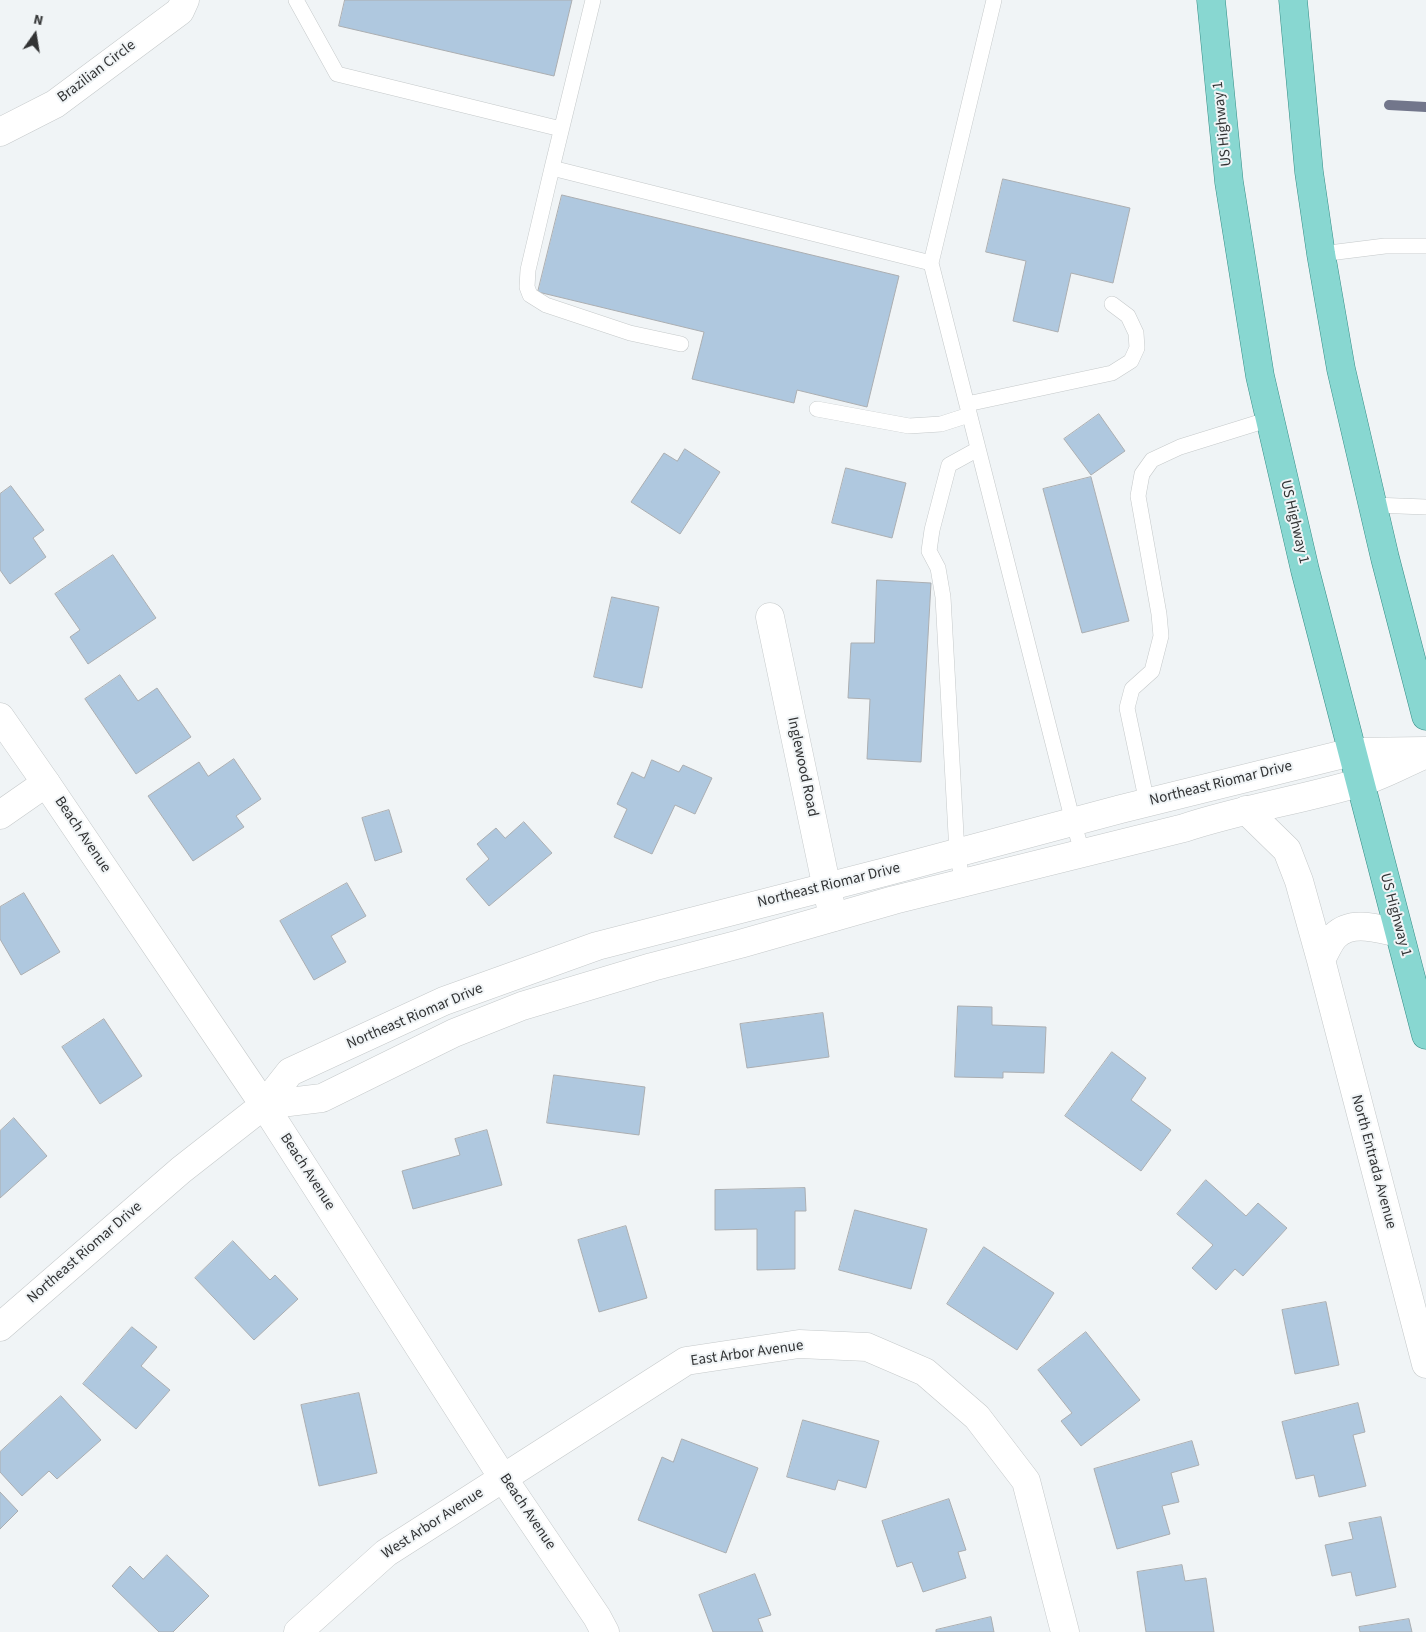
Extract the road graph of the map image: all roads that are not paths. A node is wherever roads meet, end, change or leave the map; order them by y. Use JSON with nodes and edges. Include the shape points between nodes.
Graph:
{"nodes":[{"id":1,"x":184,"y":0,"type":"edge"},
{"id":2,"x":296,"y":0,"type":"edge"},
{"id":3,"x":593,"y":0,"type":"edge"},
{"id":4,"x":994,"y":0,"type":"edge"},
{"id":5,"x":1211,"y":0,"type":"edge"},
{"id":6,"x":1293,"y":0,"type":"edge"},
{"id":7,"x":561,"y":129,"type":"junction"},
{"id":8,"x":0,"y":132,"type":"edge"},
{"id":9,"x":552,"y":168,"type":"junction"},
{"id":10,"x":1426,"y":246,"type":"edge"},
{"id":11,"x":1321,"y":254,"type":"junction"},
{"id":12,"x":931,"y":263,"type":"junction"},
{"id":13,"x":1112,"y":304,"type":"dead end"},
{"id":14,"x":681,"y":344,"type":"dead end"},
{"id":15,"x":817,"y":409,"type":"dead end"},
{"id":16,"x":968,"y":410,"type":"junction"},
{"id":17,"x":1270,"y":419,"type":"junction"},
{"id":18,"x":978,"y":449,"type":"junction"},
{"id":19,"x":1373,"y":505,"type":"junction"},
{"id":20,"x":1426,"y":507,"type":"edge"},
{"id":21,"x":770,"y":617,"type":"dead end"},
{"id":22,"x":1424,"y":704,"type":"edge"},
{"id":23,"x":0,"y":717,"type":"edge"},
{"id":24,"x":1352,"y":752,"type":"junction"},
{"id":25,"x":1426,"y":753,"type":"edge"},
{"id":26,"x":46,"y":783,"type":"junction"},
{"id":27,"x":1360,"y":783,"type":"junction"},
{"id":28,"x":1147,"y":803,"type":"junction"},
{"id":29,"x":1246,"y":810,"type":"junction"},
{"id":30,"x":0,"y":815,"type":"edge"},
{"id":31,"x":1073,"y":822,"type":"junction"},
{"id":32,"x":957,"y":853,"type":"junction"},
{"id":33,"x":1083,"y":854,"type":"junction"},
{"id":34,"x":963,"y":883,"type":"junction"},
{"id":35,"x":826,"y":887,"type":"junction"},
{"id":36,"x":833,"y":917,"type":"junction"},
{"id":37,"x":1399,"y":933,"type":"junction"},
{"id":38,"x":1321,"y":960,"type":"junction"},
{"id":39,"x":1426,"y":1035,"type":"edge"},
{"id":40,"x":264,"y":1105,"type":"junction"},
{"id":41,"x":0,"y":1327,"type":"edge"},
{"id":42,"x":1426,"y":1364,"type":"edge"},
{"id":43,"x":503,"y":1478,"type":"junction"},
{"id":44,"x":298,"y":1632,"type":"edge"},
{"id":45,"x":605,"y":1632,"type":"edge"},
{"id":46,"x":1065,"y":1632,"type":"edge"}],
"edges":[{"from":1,"to":8,"type":"street","name":"Brazilian Circle","via":[[180,11],[55,104]]},
{"from":2,"to":7,"type":"lane","via":[[337,74]]},
{"from":3,"to":7,"type":"lane"},
{"from":4,"to":12,"type":"lane"},
{"from":5,"to":17,"type":"main road","name":"US Highway 1","via":[[1229,182],[1260,376]]},
{"from":6,"to":11,"type":"main road","via":[[1309,172]]},
{"from":7,"to":9,"type":"lane"},
{"from":9,"to":12,"type":"lane"},
{"from":9,"to":14,"type":"lane","via":[[528,270],[530,296],[546,305],[630,333]]},
{"from":10,"to":11,"type":"lane","via":[[1385,246]]},
{"from":11,"to":19,"type":"main road","via":[[1341,369]]},
{"from":12,"to":16,"type":"lane"},
{"from":13,"to":16,"type":"lane","via":[[1128,316],[1136,333],[1137,348],[1131,361],[1112,373]]},
{"from":15,"to":16,"type":"lane","via":[[909,426],[941,424]]},
{"from":16,"to":18,"type":"lane"},
{"from":17,"to":24,"type":"main road","name":"US Highway 1"},
{"from":17,"to":28,"type":"lane","via":[[1180,446],[1152,460],[1142,474],[1138,496],[1160,636],[1152,671],[1132,689],[1127,708]]},
{"from":18,"to":31,"type":"lane"},
{"from":18,"to":32,"type":"lane","via":[[950,465],[929,550],[938,568],[943,597]]},
{"from":19,"to":20,"type":"lane"},
{"from":19,"to":22,"type":"main road"},
{"from":21,"to":35,"type":"street","name":"Inglewood Road"},
{"from":23,"to":26,"type":"street","name":"Beach Avenue"},
{"from":24,"to":25,"type":"street","name":"Northeast Riomar Drive"},
{"from":24,"to":27,"type":"main road","name":"US Highway 1"},
{"from":24,"to":28,"type":"street","name":"Northeast Riomar Drive"},
{"from":25,"to":27,"type":"street","name":"Northeast Riomar Drive"},
{"from":26,"to":30,"type":"street"},
{"from":26,"to":40,"type":"street","name":"Beach Avenue"},
{"from":27,"to":29,"type":"street","name":"Northeast Riomar Drive"},
{"from":27,"to":37,"type":"main road","name":"US Highway 1"},
{"from":28,"to":31,"type":"street","name":"Northeast Riomar Drive"},
{"from":29,"to":33,"type":"street","name":"Northeast Riomar Drive"},
{"from":29,"to":38,"type":"street","name":"North Entrada Avenue","via":[[1287,850]]},
{"from":31,"to":32,"type":"street","name":"Northeast Riomar Drive"},
{"from":31,"to":33,"type":"lane"},
{"from":32,"to":34,"type":"lane"},
{"from":32,"to":35,"type":"street","name":"Northeast Riomar Drive"},
{"from":33,"to":34,"type":"street","name":"Northeast Riomar Drive"},
{"from":34,"to":36,"type":"street","name":"Northeast Riomar Drive"},
{"from":35,"to":36,"type":"street","name":"Inglewood Road"},
{"from":35,"to":40,"type":"street","name":"Northeast Riomar Drive","via":[[597,946],[444,1001],[290,1072]]},
{"from":36,"to":40,"type":"street","name":"Northeast Riomar Drive","via":[[522,1006],[454,1033],[322,1098]]},
{"from":37,"to":38,"type":"street","via":[[1365,926],[1347,928],[1334,937]]},
{"from":37,"to":39,"type":"main road","name":"US Highway 1"},
{"from":38,"to":42,"type":"street","name":"North Entrada Avenue"},
{"from":40,"to":41,"type":"street","name":"Northeast Riomar Drive","via":[[181,1170]]},
{"from":40,"to":43,"type":"street","name":"Beach Avenue"},
{"from":43,"to":44,"type":"street","name":"West Arbor Avenue","via":[[386,1553]]},
{"from":43,"to":45,"type":"street","name":"Beach Avenue"},
{"from":43,"to":46,"type":"street","name":"East Arbor Avenue","via":[[686,1361],[798,1344],[867,1347],[925,1372],[977,1417],[1026,1482]]}]}
